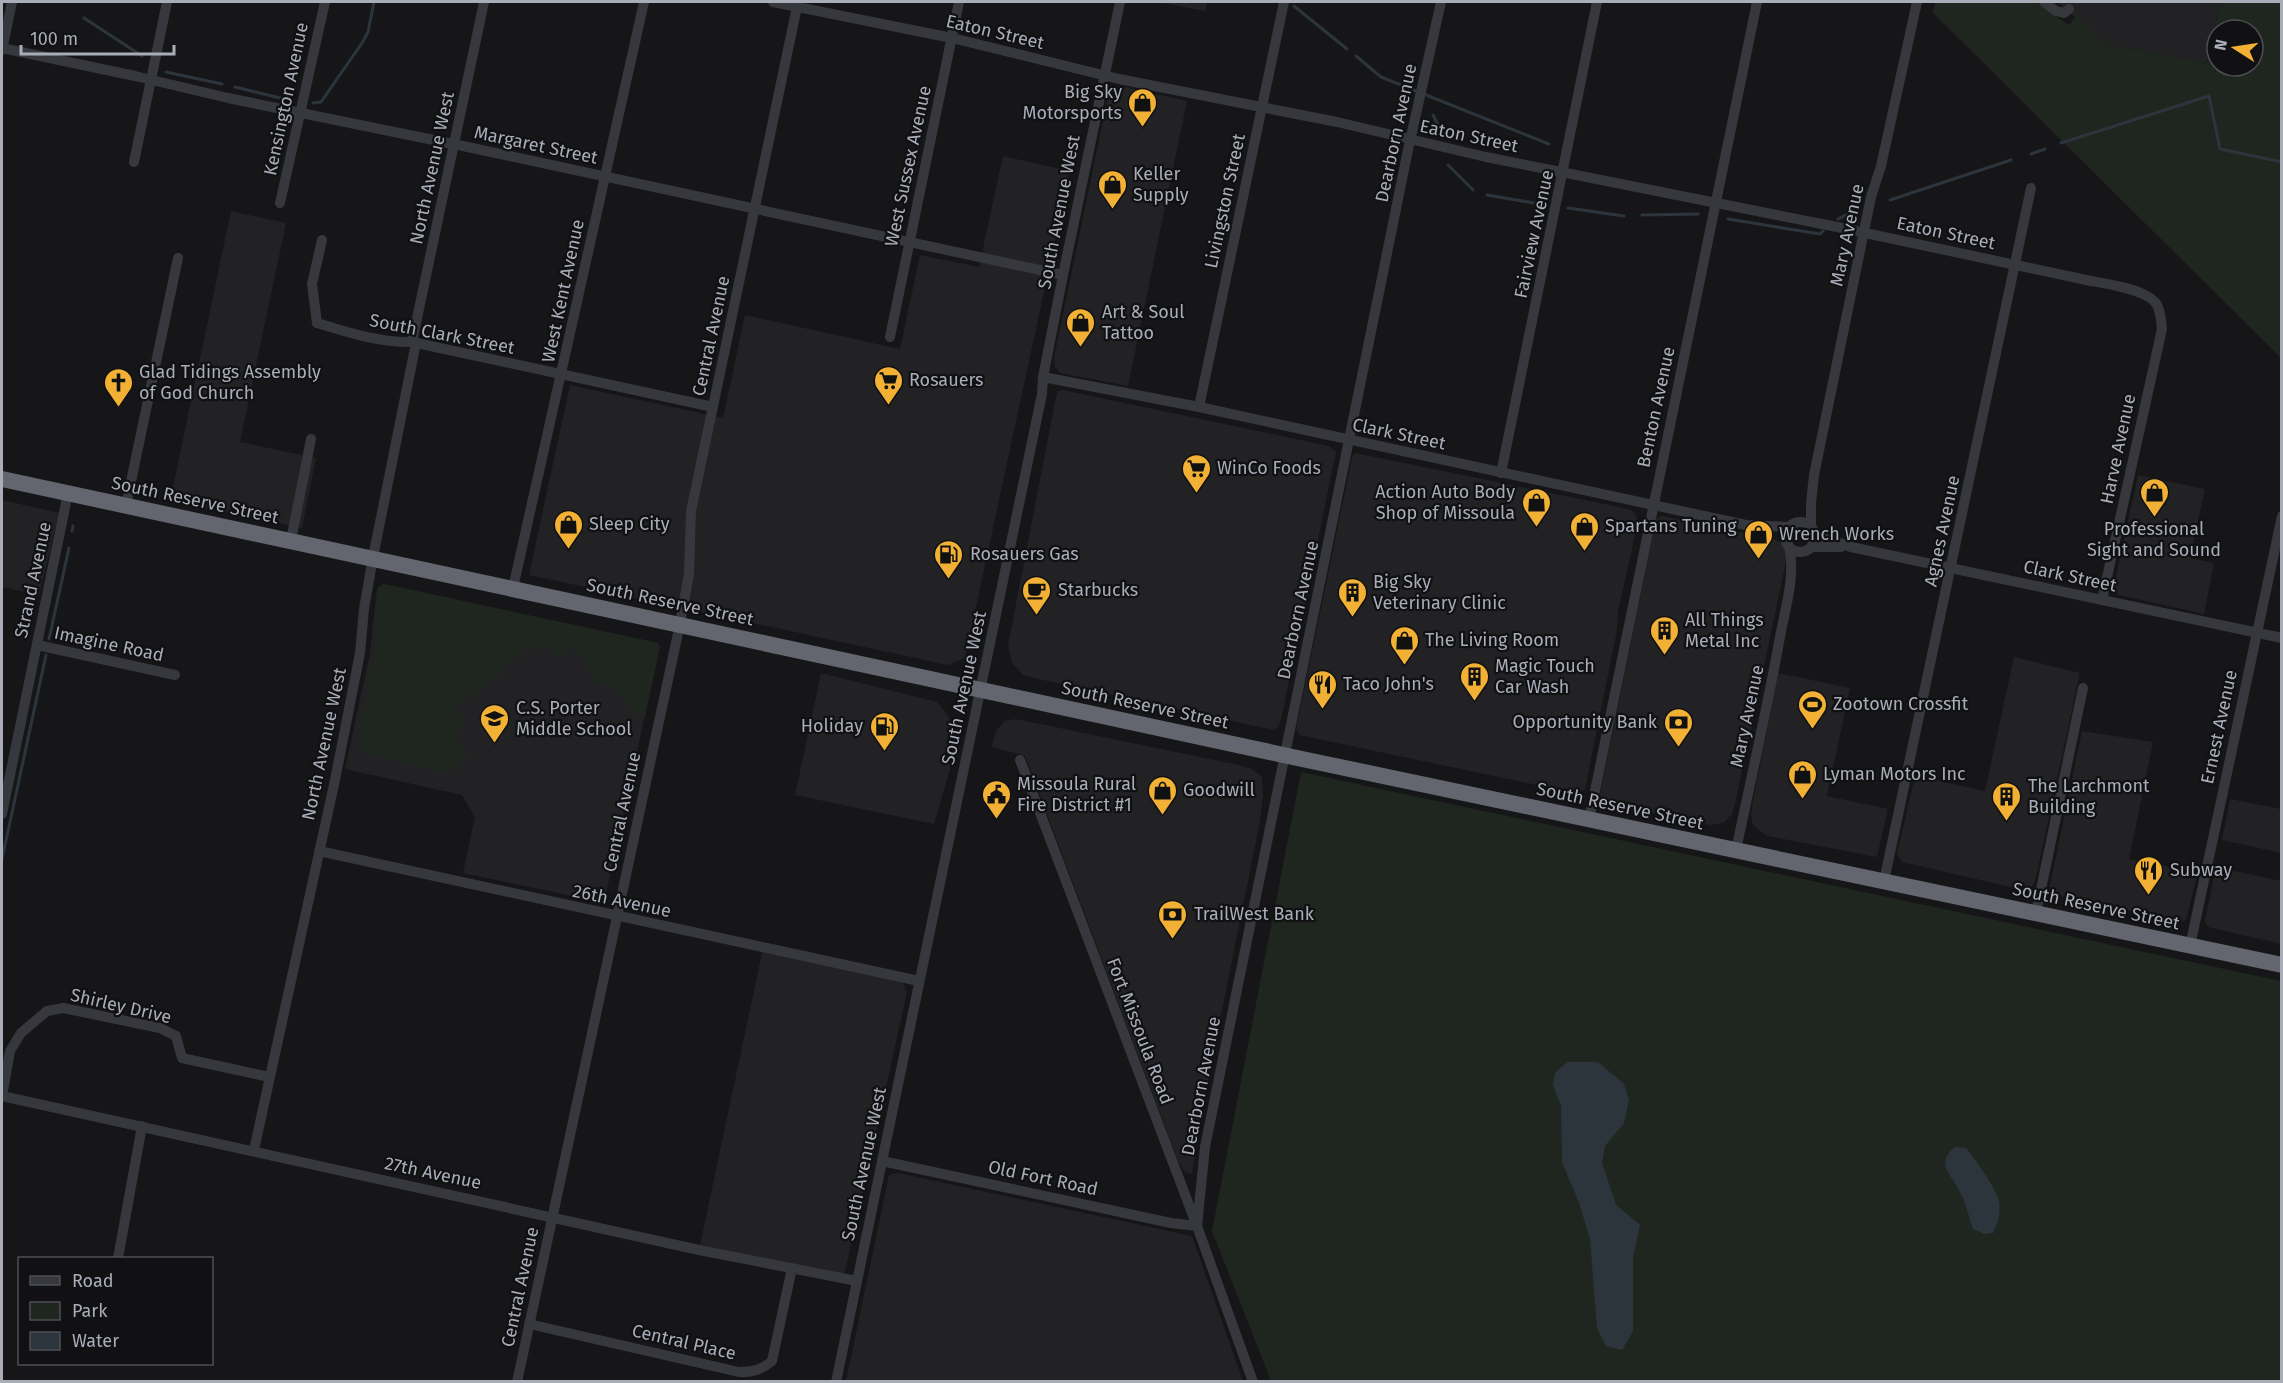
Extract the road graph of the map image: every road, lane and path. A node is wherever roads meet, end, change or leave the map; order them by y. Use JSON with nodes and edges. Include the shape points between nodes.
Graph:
{"nodes":[{"id":1,"x":12,"y":2,"type":"edge"},
{"id":2,"x":167,"y":2,"type":"edge"},
{"id":3,"x":324,"y":2,"type":"edge"},
{"id":4,"x":484,"y":2,"type":"edge"},
{"id":5,"x":644,"y":2,"type":"edge"},
{"id":6,"x":773,"y":2,"type":"edge"},
{"id":7,"x":959,"y":2,"type":"edge"},
{"id":8,"x":1120,"y":2,"type":"edge"},
{"id":9,"x":1284,"y":2,"type":"edge"},
{"id":10,"x":1441,"y":2,"type":"edge"},
{"id":11,"x":1597,"y":2,"type":"edge"},
{"id":12,"x":1757,"y":2,"type":"edge"},
{"id":13,"x":1916,"y":2,"type":"edge"},
{"id":14,"x":2044,"y":2,"type":"edge"},
{"id":15,"x":798,"y":4,"type":"edge"},
{"id":16,"x":2069,"y":9,"type":"dead end"},
{"id":17,"x":952,"y":38,"type":"junction"},
{"id":18,"x":2,"y":48,"type":"edge"},
{"id":19,"x":1105,"y":75,"type":"junction"},
{"id":20,"x":151,"y":80,"type":"junction"},
{"id":21,"x":1262,"y":106,"type":"junction"},
{"id":22,"x":299,"y":113,"type":"junction"},
{"id":23,"x":1410,"y":141,"type":"junction"},
{"id":24,"x":455,"y":144,"type":"junction"},
{"id":25,"x":134,"y":162,"type":"dead end"},
{"id":26,"x":1563,"y":173,"type":"junction"},
{"id":27,"x":604,"y":177,"type":"junction"},
{"id":28,"x":2031,"y":188,"type":"dead end"},
{"id":29,"x":280,"y":203,"type":"dead end"},
{"id":30,"x":1714,"y":203,"type":"junction"},
{"id":31,"x":755,"y":209,"type":"junction"},
{"id":32,"x":1864,"y":233,"type":"junction"},
{"id":33,"x":322,"y":240,"type":"dead end"},
{"id":34,"x":908,"y":243,"type":"junction"},
{"id":35,"x":178,"y":258,"type":"dead end"},
{"id":36,"x":2016,"y":265,"type":"junction"},
{"id":37,"x":1063,"y":276,"type":"junction"},
{"id":38,"x":2157,"y":304,"type":"joint"},
{"id":39,"x":890,"y":337,"type":"dead end"},
{"id":40,"x":414,"y":343,"type":"junction"},
{"id":41,"x":561,"y":376,"type":"junction"},
{"id":42,"x":1043,"y":377,"type":"junction"},
{"id":43,"x":713,"y":407,"type":"junction"},
{"id":44,"x":1199,"y":408,"type":"junction"},
{"id":45,"x":311,"y":439,"type":"dead end"},
{"id":46,"x":1349,"y":440,"type":"junction"},
{"id":47,"x":1501,"y":473,"type":"junction"},
{"id":48,"x":1814,"y":475,"type":"junction"},
{"id":49,"x":2,"y":478,"type":"edge"},
{"id":50,"x":68,"y":493,"type":"junction"},
{"id":51,"x":1653,"y":504,"type":"junction"},
{"id":52,"x":126,"y":505,"type":"junction"},
{"id":53,"x":2282,"y":516,"type":"edge"},
{"id":54,"x":1746,"y":525,"type":"junction"},
{"id":55,"x":1793,"y":525,"type":"junction"},
{"id":56,"x":1813,"y":530,"type":"junction"},
{"id":57,"x":291,"y":540,"type":"junction"},
{"id":58,"x":1788,"y":544,"type":"junction"},
{"id":59,"x":1851,"y":547,"type":"junction"},
{"id":60,"x":1809,"y":548,"type":"junction"},
{"id":61,"x":373,"y":557,"type":"junction"},
{"id":62,"x":1952,"y":567,"type":"junction"},
{"id":63,"x":513,"y":588,"type":"junction"},
{"id":64,"x":1789,"y":588,"type":"junction"},
{"id":65,"x":2102,"y":600,"type":"junction"},
{"id":66,"x":680,"y":624,"type":"junction"},
{"id":67,"x":2256,"y":633,"type":"junction"},
{"id":68,"x":2282,"y":638,"type":"edge"},
{"id":69,"x":37,"y":645,"type":"junction"},
{"id":70,"x":175,"y":675,"type":"dead end"},
{"id":71,"x":2083,"y":688,"type":"dead end"},
{"id":72,"x":981,"y":690,"type":"junction"},
{"id":73,"x":1284,"y":755,"type":"junction"},
{"id":74,"x":1020,"y":760,"type":"dead end"},
{"id":75,"x":2,"y":814,"type":"edge"},
{"id":76,"x":1589,"y":820,"type":"junction"},
{"id":77,"x":1736,"y":850,"type":"junction"},
{"id":78,"x":319,"y":851,"type":"junction"},
{"id":79,"x":1884,"y":881,"type":"junction"},
{"id":80,"x":2036,"y":913,"type":"junction"},
{"id":81,"x":616,"y":917,"type":"junction"},
{"id":82,"x":2190,"y":946,"type":"junction"},
{"id":83,"x":2282,"y":965,"type":"edge"},
{"id":84,"x":919,"y":981,"type":"junction"},
{"id":85,"x":269,"y":1077,"type":"junction"},
{"id":86,"x":2,"y":1096,"type":"edge"},
{"id":87,"x":142,"y":1126,"type":"junction"},
{"id":88,"x":254,"y":1150,"type":"junction"},
{"id":89,"x":882,"y":1161,"type":"junction"},
{"id":90,"x":552,"y":1216,"type":"junction"},
{"id":91,"x":1197,"y":1226,"type":"junction"},
{"id":92,"x":118,"y":1257,"type":"edge"},
{"id":93,"x":792,"y":1268,"type":"junction"},
{"id":94,"x":857,"y":1281,"type":"junction"},
{"id":95,"x":529,"y":1324,"type":"junction"},
{"id":96,"x":517,"y":1382,"type":"edge"},
{"id":97,"x":836,"y":1382,"type":"edge"},
{"id":98,"x":1253,"y":1382,"type":"edge"}],
"edges":[{"from":1,"to":18,"type":"street"},
{"from":2,"to":20,"type":"street"},
{"from":3,"to":22,"type":"street","name":"Kensington Avenue"},
{"from":4,"to":24,"type":"street","name":"North Avenue West"},
{"from":5,"to":27,"type":"street","name":"West Kent Avenue"},
{"from":6,"to":15,"type":"street","name":"Eaton Street"},
{"from":7,"to":17,"type":"street","name":"West Sussex Avenue"},
{"from":8,"to":19,"type":"street","name":"South Avenue West"},
{"from":9,"to":21,"type":"street","name":"Livingston Street"},
{"from":10,"to":23,"type":"street","name":"Dearborn Avenue"},
{"from":11,"to":26,"type":"street","name":"Fairview Avenue"},
{"from":12,"to":30,"type":"street","name":"Benton Avenue"},
{"from":13,"to":32,"type":"street","name":"Mary Avenue"},
{"from":14,"to":16,"type":"street","via":[[2056,11],[2064,13]]},
{"from":15,"to":17,"type":"street","name":"Eaton Street"},
{"from":15,"to":31,"type":"street","name":"Central Avenue"},
{"from":17,"to":19,"type":"street","name":"Eaton Street"},
{"from":17,"to":34,"type":"street","name":"West Sussex Avenue"},
{"from":18,"to":20,"type":"street","name":"Margaret Street"},
{"from":19,"to":21,"type":"street","name":"Eaton Street"},
{"from":19,"to":37,"type":"street","name":"South Avenue West"},
{"from":20,"to":22,"type":"street","name":"Margaret Street"},
{"from":20,"to":25,"type":"street"},
{"from":21,"to":23,"type":"street","name":"Eaton Street"},
{"from":21,"to":44,"type":"street","name":"Livingston Street"},
{"from":22,"to":24,"type":"street","name":"Margaret Street"},
{"from":22,"to":29,"type":"street","name":"Kensington Avenue"},
{"from":23,"to":26,"type":"street","name":"Eaton Street"},
{"from":23,"to":46,"type":"street","name":"Dearborn Avenue"},
{"from":24,"to":27,"type":"street","name":"Margaret Street"},
{"from":24,"to":40,"type":"street","name":"North Avenue West"},
{"from":26,"to":30,"type":"street","name":"Eaton Street"},
{"from":26,"to":47,"type":"street","name":"Fairview Avenue"},
{"from":27,"to":31,"type":"street","name":"Margaret Street"},
{"from":27,"to":41,"type":"street","name":"West Kent Avenue"},
{"from":28,"to":36,"type":"street","name":"Agnes Avenue"},
{"from":30,"to":32,"type":"street","name":"Eaton Street"},
{"from":30,"to":51,"type":"street","name":"Benton Avenue"},
{"from":31,"to":34,"type":"street","name":"Margaret Street"},
{"from":31,"to":43,"type":"street","name":"Central Avenue"},
{"from":32,"to":36,"type":"street","name":"Eaton Street"},
{"from":32,"to":48,"type":"street","name":"Mary Avenue"},
{"from":33,"to":40,"type":"street","name":"South Clark Street","via":[[312,284],[317,322],[338,330]]},
{"from":34,"to":37,"type":"street","name":"Margaret Street"},
{"from":34,"to":39,"type":"street","name":"West Sussex Avenue"},
{"from":35,"to":52,"type":"street"},
{"from":36,"to":38,"type":"street","name":"Eaton Street","via":[[2131,290]]},
{"from":36,"to":62,"type":"street","name":"Agnes Avenue"},
{"from":37,"to":42,"type":"street","name":"South Avenue West"},
{"from":38,"to":65,"type":"street","name":"Harve Avenue","via":[[2162,328]]},
{"from":40,"to":41,"type":"street","name":"South Clark Street"},
{"from":40,"to":61,"type":"street","name":"North Avenue West"},
{"from":41,"to":43,"type":"street","name":"South Clark Street"},
{"from":41,"to":63,"type":"street","name":"West Kent Avenue"},
{"from":42,"to":44,"type":"street","name":"Clark Street"},
{"from":42,"to":72,"type":"street","name":"South Avenue West"},
{"from":43,"to":66,"type":"street","name":"Central Avenue","via":[[690,517],[689,574]]},
{"from":44,"to":46,"type":"street","name":"Clark Street"},
{"from":45,"to":57,"type":"street"},
{"from":46,"to":47,"type":"street","name":"Clark Street"},
{"from":46,"to":73,"type":"street","name":"Dearborn Avenue"},
{"from":47,"to":51,"type":"street","name":"Clark Street"},
{"from":48,"to":55,"type":"street","name":"Mary Avenue"},
{"from":48,"to":56,"type":"street","name":"Mary Avenue","via":[[1810,503]]},
{"from":49,"to":50,"type":"highway","name":"South Reserve Street"},
{"from":50,"to":52,"type":"highway","name":"South Reserve Street"},
{"from":50,"to":69,"type":"street","name":"Strand Avenue"},
{"from":51,"to":54,"type":"street","name":"Clark Street"},
{"from":51,"to":76,"type":"street","name":"Benton Avenue"},
{"from":52,"to":57,"type":"highway","name":"South Reserve Street"},
{"from":53,"to":67,"type":"street","name":"Ernest Avenue"},
{"from":54,"to":55,"type":"street"},
{"from":54,"to":58,"type":"street"},
{"from":55,"to":56,"type":"street"},
{"from":55,"to":58,"type":"street","via":[[1786,532]]},
{"from":56,"to":59,"type":"street","name":"Clark Street"},
{"from":56,"to":60,"type":"street"},
{"from":57,"to":61,"type":"highway","name":"South Reserve Street"},
{"from":58,"to":60,"type":"street","via":[[1798,551]]},
{"from":58,"to":64,"type":"street"},
{"from":59,"to":60,"type":"street","name":"Clark Street"},
{"from":59,"to":62,"type":"street","name":"Clark Street"},
{"from":60,"to":64,"type":"street"},
{"from":61,"to":63,"type":"highway","name":"South Reserve Street"},
{"from":61,"to":78,"type":"street","name":"North Avenue West","via":[[360,653]]},
{"from":62,"to":65,"type":"street","name":"Clark Street"},
{"from":62,"to":79,"type":"street","name":"Agnes Avenue"},
{"from":63,"to":66,"type":"highway","name":"South Reserve Street"},
{"from":64,"to":77,"type":"street","name":"Mary Avenue"},
{"from":65,"to":67,"type":"street","name":"Clark Street"},
{"from":66,"to":72,"type":"highway","name":"South Reserve Street"},
{"from":66,"to":81,"type":"street","name":"Central Avenue"},
{"from":67,"to":68,"type":"street","name":"Clark Street"},
{"from":67,"to":82,"type":"street","name":"Ernest Avenue"},
{"from":69,"to":70,"type":"street","name":"Imagine Road"},
{"from":69,"to":75,"type":"street","name":"Strand Avenue"},
{"from":71,"to":80,"type":"street"},
{"from":72,"to":73,"type":"highway","name":"South Reserve Street"},
{"from":72,"to":84,"type":"street","name":"South Avenue West"},
{"from":73,"to":76,"type":"highway","name":"South Reserve Street"},
{"from":73,"to":91,"type":"street","name":"Dearborn Avenue","via":[[1205,1147]]},
{"from":74,"to":91,"type":"street","name":"Fort Missoula Road"},
{"from":76,"to":77,"type":"highway","name":"South Reserve Street"},
{"from":77,"to":79,"type":"highway","name":"South Reserve Street"},
{"from":78,"to":81,"type":"street","name":"26th Avenue"},
{"from":78,"to":85,"type":"street","name":"North Avenue West"},
{"from":79,"to":80,"type":"highway","name":"South Reserve Street"},
{"from":80,"to":82,"type":"highway","name":"South Reserve Street"},
{"from":81,"to":84,"type":"street","name":"26th Avenue"},
{"from":81,"to":90,"type":"street","name":"Central Avenue"},
{"from":82,"to":83,"type":"highway","name":"South Reserve Street"},
{"from":84,"to":89,"type":"street","name":"South Avenue West"},
{"from":85,"to":86,"type":"street","name":"Shirley Drive","via":[[182,1058],[176,1036],[160,1028],[63,1008],[47,1011],[21,1032],[10,1051]]},
{"from":85,"to":88,"type":"street","name":"North Avenue West"},
{"from":86,"to":87,"type":"street","name":"27th Avenue"},
{"from":87,"to":88,"type":"street","name":"27th Avenue"},
{"from":87,"to":92,"type":"street"},
{"from":88,"to":90,"type":"street","name":"27th Avenue"},
{"from":89,"to":91,"type":"street","name":"Old Fort Road"},
{"from":89,"to":94,"type":"street","name":"South Avenue West"},
{"from":90,"to":93,"type":"street","name":"27th Avenue"},
{"from":90,"to":95,"type":"street","name":"Central Avenue"},
{"from":91,"to":98,"type":"street","name":"Fort Missoula Road"},
{"from":93,"to":94,"type":"street","name":"27th Avenue"},
{"from":93,"to":95,"type":"street","name":"Central Place","via":[[772,1361],[753,1372]]},
{"from":94,"to":97,"type":"street","name":"South Avenue West"},
{"from":95,"to":96,"type":"street","name":"Central Avenue"}]}
